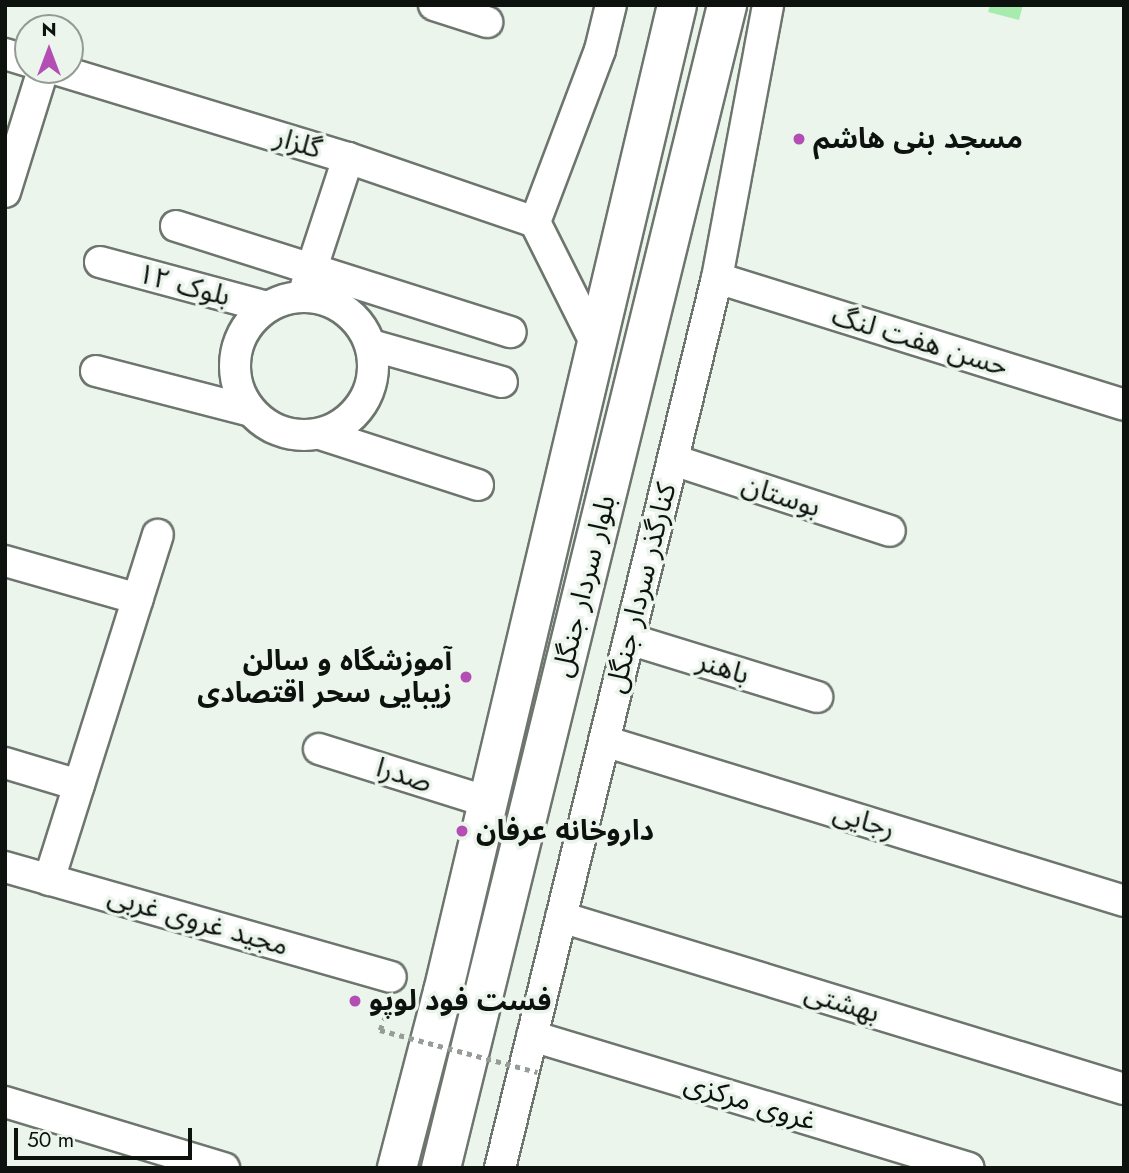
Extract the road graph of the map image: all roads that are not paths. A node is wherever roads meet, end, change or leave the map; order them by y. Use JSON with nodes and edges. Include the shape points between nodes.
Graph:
{"nodes":[{"id":1,"x":434,"y":5,"type":"edge"},
{"id":2,"x":611,"y":5,"type":"edge"},
{"id":3,"x":677,"y":5,"type":"edge"},
{"id":4,"x":727,"y":5,"type":"edge"},
{"id":5,"x":768,"y":5,"type":"edge"},
{"id":6,"x":487,"y":22,"type":"dead end"},
{"id":7,"x":84,"y":78,"type":"edge"},
{"id":8,"x":39,"y":84,"type":"edge"},
{"id":9,"x":348,"y":158,"type":"junction"},
{"id":10,"x":5,"y":192,"type":"edge"},
{"id":11,"x":535,"y":222,"type":"junction"},
{"id":12,"x":176,"y":226,"type":"dead end"},
{"id":13,"x":100,"y":262,"type":"dead end"},
{"id":14,"x":717,"y":278,"type":"junction"},
{"id":15,"x":307,"y":283,"type":"junction"},
{"id":16,"x":267,"y":307,"type":"junction"},
{"id":17,"x":511,"y":332,"type":"dead end"},
{"id":18,"x":597,"y":344,"type":"junction"},
{"id":19,"x":371,"y":345,"type":"junction"},
{"id":20,"x":96,"y":371,"type":"dead end"},
{"id":21,"x":502,"y":382,"type":"dead end"},
{"id":22,"x":1124,"y":404,"type":"edge"},
{"id":23,"x":251,"y":411,"type":"junction"},
{"id":24,"x":320,"y":434,"type":"junction"},
{"id":25,"x":673,"y":460,"type":"junction"},
{"id":26,"x":478,"y":485,"type":"dead end"},
{"id":27,"x":890,"y":531,"type":"dead end"},
{"id":28,"x":158,"y":535,"type":"dead end"},
{"id":29,"x":5,"y":561,"type":"edge"},
{"id":30,"x":138,"y":599,"type":"junction"},
{"id":31,"x":629,"y":639,"type":"junction"},
{"id":32,"x":817,"y":697,"type":"dead end"},
{"id":33,"x":604,"y":741,"type":"junction"},
{"id":34,"x":319,"y":749,"type":"dead end"},
{"id":35,"x":5,"y":763,"type":"edge"},
{"id":36,"x":79,"y":785,"type":"junction"},
{"id":37,"x":488,"y":802,"type":"junction"},
{"id":38,"x":5,"y":867,"type":"edge"},
{"id":39,"x":49,"y":880,"type":"junction"},
{"id":40,"x":1124,"y":901,"type":"edge"},
{"id":41,"x":561,"y":917,"type":"junction"},
{"id":42,"x":391,"y":977,"type":"dead end"},
{"id":43,"x":532,"y":1035,"type":"junction"},
{"id":44,"x":1124,"y":1089,"type":"edge"},
{"id":45,"x":5,"y":1102,"type":"edge"},
{"id":46,"x":224,"y":1168,"type":"edge"},
{"id":47,"x":397,"y":1168,"type":"edge"},
{"id":48,"x":441,"y":1168,"type":"edge"},
{"id":49,"x":500,"y":1168,"type":"edge"},
{"id":50,"x":968,"y":1168,"type":"edge"}],
"edges":[{"from":1,"to":6,"type":"street"},
{"from":2,"to":11,"type":"street","via":[[600,50]]},
{"from":3,"to":18,"type":"main road","name":"بلوار سردار جنگل"},
{"from":4,"to":48,"type":"main road","name":"بلوار سردار جنگل"},
{"from":5,"to":14,"type":"street","name":"کنارگذر سردار جنگل"},
{"from":7,"to":9,"type":"street","name":"گلزار"},
{"from":8,"to":10,"type":"street"},
{"from":9,"to":11,"type":"street","name":"گلزار"},
{"from":9,"to":15,"type":"street"},
{"from":11,"to":18,"type":"street"},
{"from":12,"to":15,"type":"street"},
{"from":13,"to":16,"type":"street","name":"بلوک ۱۲"},
{"from":14,"to":22,"type":"street","name":"حسن هفت لنگ"},
{"from":14,"to":25,"type":"street","name":"کنارگذر سردار جنگل"},
{"from":15,"to":16,"type":"street"},
{"from":15,"to":17,"type":"street"},
{"from":15,"to":19,"type":"street","via":[[361,325]]},
{"from":16,"to":23,"type":"street","via":[[250,323],[238,344],[234,367],[239,390]]},
{"from":18,"to":37,"type":"main road","name":"بلوار سردار جنگل"},
{"from":19,"to":21,"type":"street"},
{"from":19,"to":24,"type":"street","via":[[374,368],[370,390],[359,411],[341,426]]},
{"from":20,"to":23,"type":"street"},
{"from":23,"to":24,"type":"street","via":[[282,432]]},
{"from":24,"to":26,"type":"street"},
{"from":25,"to":27,"type":"street","name":"بوستان"},
{"from":25,"to":31,"type":"street","name":"کنارگذر سردار جنگل"},
{"from":28,"to":30,"type":"street"},
{"from":29,"to":30,"type":"street"},
{"from":30,"to":36,"type":"street"},
{"from":31,"to":32,"type":"street","name":"باهنر"},
{"from":31,"to":33,"type":"street","name":"کنارگذر سردار جنگل"},
{"from":33,"to":40,"type":"street","name":"رجایی"},
{"from":33,"to":41,"type":"street","name":"کنارگذر سردار جنگل"},
{"from":34,"to":37,"type":"street","name":"صدرا"},
{"from":35,"to":36,"type":"street"},
{"from":36,"to":39,"type":"street"},
{"from":37,"to":47,"type":"main road","name":"بلوار سردار جنگل"},
{"from":38,"to":39,"type":"street","name":"مجید غروی غربی"},
{"from":39,"to":42,"type":"street","name":"مجید غروی غربی"},
{"from":41,"to":43,"type":"street","name":"کنارگذر سردار جنگل"},
{"from":41,"to":44,"type":"street","name":"بهشتی"},
{"from":43,"to":49,"type":"street","name":"کنارگذر سردار جنگل"},
{"from":43,"to":50,"type":"street","name":"غروی مرکزی"},
{"from":45,"to":46,"type":"street"}]}
